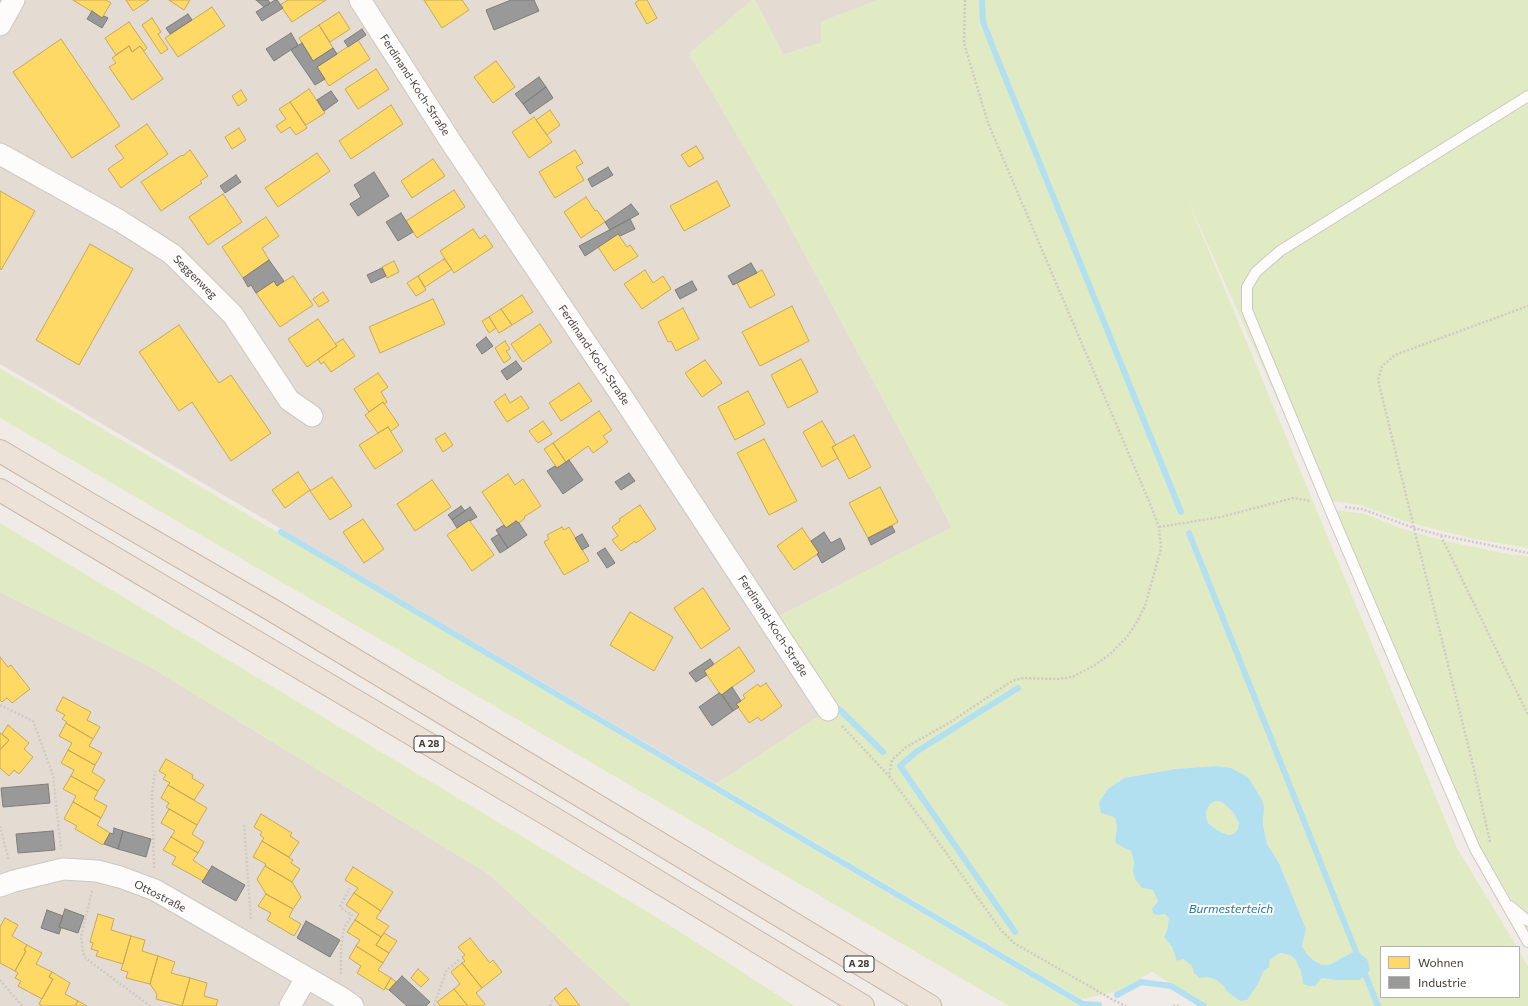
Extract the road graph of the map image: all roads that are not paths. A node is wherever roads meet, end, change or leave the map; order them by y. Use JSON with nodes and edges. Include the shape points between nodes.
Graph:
{"nodes":[{"id":1,"x":14,"y":0,"type":"edge"},
{"id":2,"x":360,"y":0,"type":"edge"},
{"id":3,"x":0,"y":25,"type":"edge"},
{"id":4,"x":1528,"y":96,"type":"edge"},
{"id":5,"x":0,"y":154,"type":"edge"},
{"id":6,"x":312,"y":416,"type":"dead end"},
{"id":7,"x":0,"y":451,"type":"edge"},
{"id":8,"x":0,"y":490,"type":"edge"},
{"id":9,"x":828,"y":710,"type":"road end"},
{"id":10,"x":7,"y":883,"type":"edge"},
{"id":11,"x":1503,"y":901,"type":"junction"},
{"id":12,"x":1528,"y":921,"type":"edge"},
{"id":13,"x":1528,"y":942,"type":"edge"},
{"id":14,"x":306,"y":978,"type":"junction"},
{"id":15,"x":348,"y":1002,"type":"edge"},
{"id":16,"x":290,"y":1006,"type":"edge"},
{"id":17,"x":863,"y":1006,"type":"edge"},
{"id":18,"x":930,"y":1006,"type":"edge"}],
"edges":[{"from":1,"to":3,"type":"street"},
{"from":2,"to":9,"type":"street","name":"Ferdinand-Koch-Straße","via":[[451,142]]},
{"from":4,"to":11,"type":"lane","via":[[1280,251],[1256,272],[1247,286],[1247,310],[1328,505],[1475,849]]},
{"from":5,"to":6,"type":"street","name":"Seggenweg","via":[[120,221],[172,254],[233,316],[289,400]]},
{"from":7,"to":18,"type":"highway","number":"A 28","via":[[272,610]]},
{"from":8,"to":17,"type":"highway","number":"A 28","via":[[553,818]]},
{"from":10,"to":14,"type":"street","name":"Ottostraße","via":[[63,869],[97,871],[120,877],[154,890]]},
{"from":11,"to":12,"type":"lane"},
{"from":11,"to":13,"type":"lane"},
{"from":14,"to":15,"type":"street","name":"Ottostraße"},
{"from":14,"to":16,"type":"street"}]}
